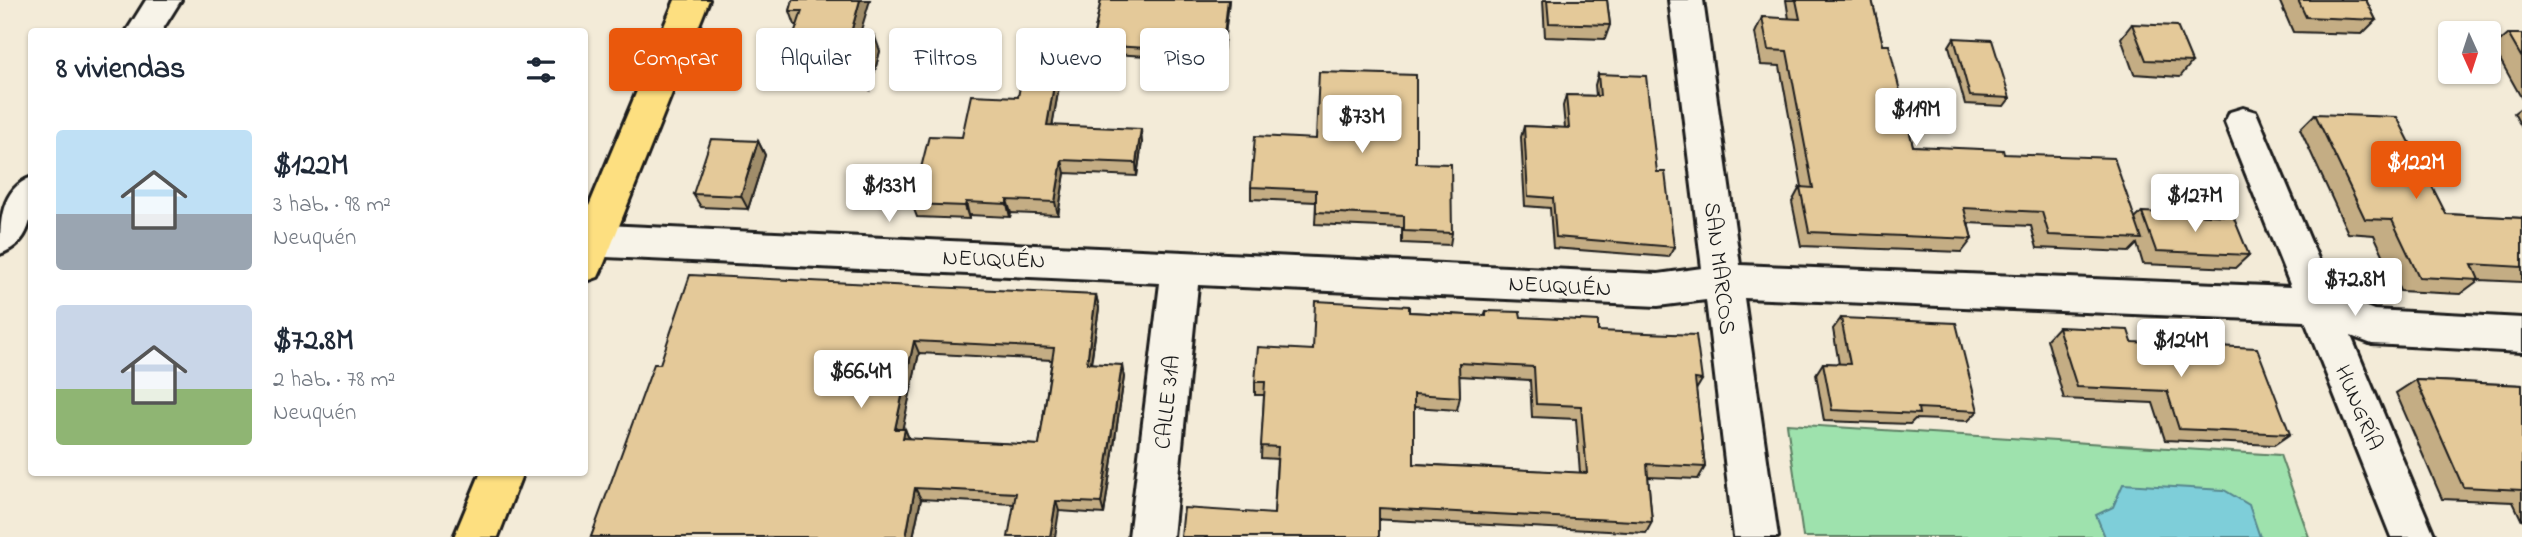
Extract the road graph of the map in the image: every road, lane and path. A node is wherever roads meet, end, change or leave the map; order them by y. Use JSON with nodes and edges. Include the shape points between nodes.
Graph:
{"nodes":[{"id":1,"x":164,"y":0,"type":"edge"},
{"id":2,"x":692,"y":0,"type":"edge"},
{"id":3,"x":1686,"y":0,"type":"edge"},
{"id":4,"x":145,"y":28,"type":"edge"},
{"id":5,"x":2243,"y":122,"type":"dead end"},
{"id":6,"x":22,"y":200,"type":"edge"},
{"id":7,"x":0,"y":238,"type":"edge"},
{"id":8,"x":588,"y":249,"type":"edge"},
{"id":9,"x":1181,"y":266,"type":"junction"},
{"id":10,"x":1723,"y":281,"type":"junction"},
{"id":11,"x":2317,"y":305,"type":"junction"},
{"id":12,"x":2522,"y":335,"type":"edge"},
{"id":13,"x":500,"y":476,"type":"edge"},
{"id":14,"x":476,"y":537,"type":"edge"},
{"id":15,"x":1151,"y":537,"type":"edge"},
{"id":16,"x":1756,"y":537,"type":"edge"},
{"id":17,"x":2413,"y":537,"type":"edge"}],
"edges":[{"from":1,"to":4,"type":"street"},
{"from":2,"to":8,"type":"main road"},
{"from":3,"to":10,"type":"street","name":"SAN MARCOS"},
{"from":5,"to":11,"type":"street","name":"HUNGRÍA"},
{"from":6,"to":7,"type":"street"},
{"from":8,"to":9,"type":"street","name":"NEUQUÉN"},
{"from":9,"to":10,"type":"street","name":"NEUQUÉN","via":[[1658,290]]},
{"from":9,"to":15,"type":"street","name":"CALLE 31A"},
{"from":10,"to":11,"type":"street","name":"NEUQUÉN"},
{"from":10,"to":16,"type":"street","name":"SAN MARCOS"},
{"from":11,"to":12,"type":"street","name":"NEUQUÉN","via":[[2372,327]]},
{"from":11,"to":17,"type":"street","name":"HUNGRÍA"},
{"from":13,"to":14,"type":"main road"}]}
